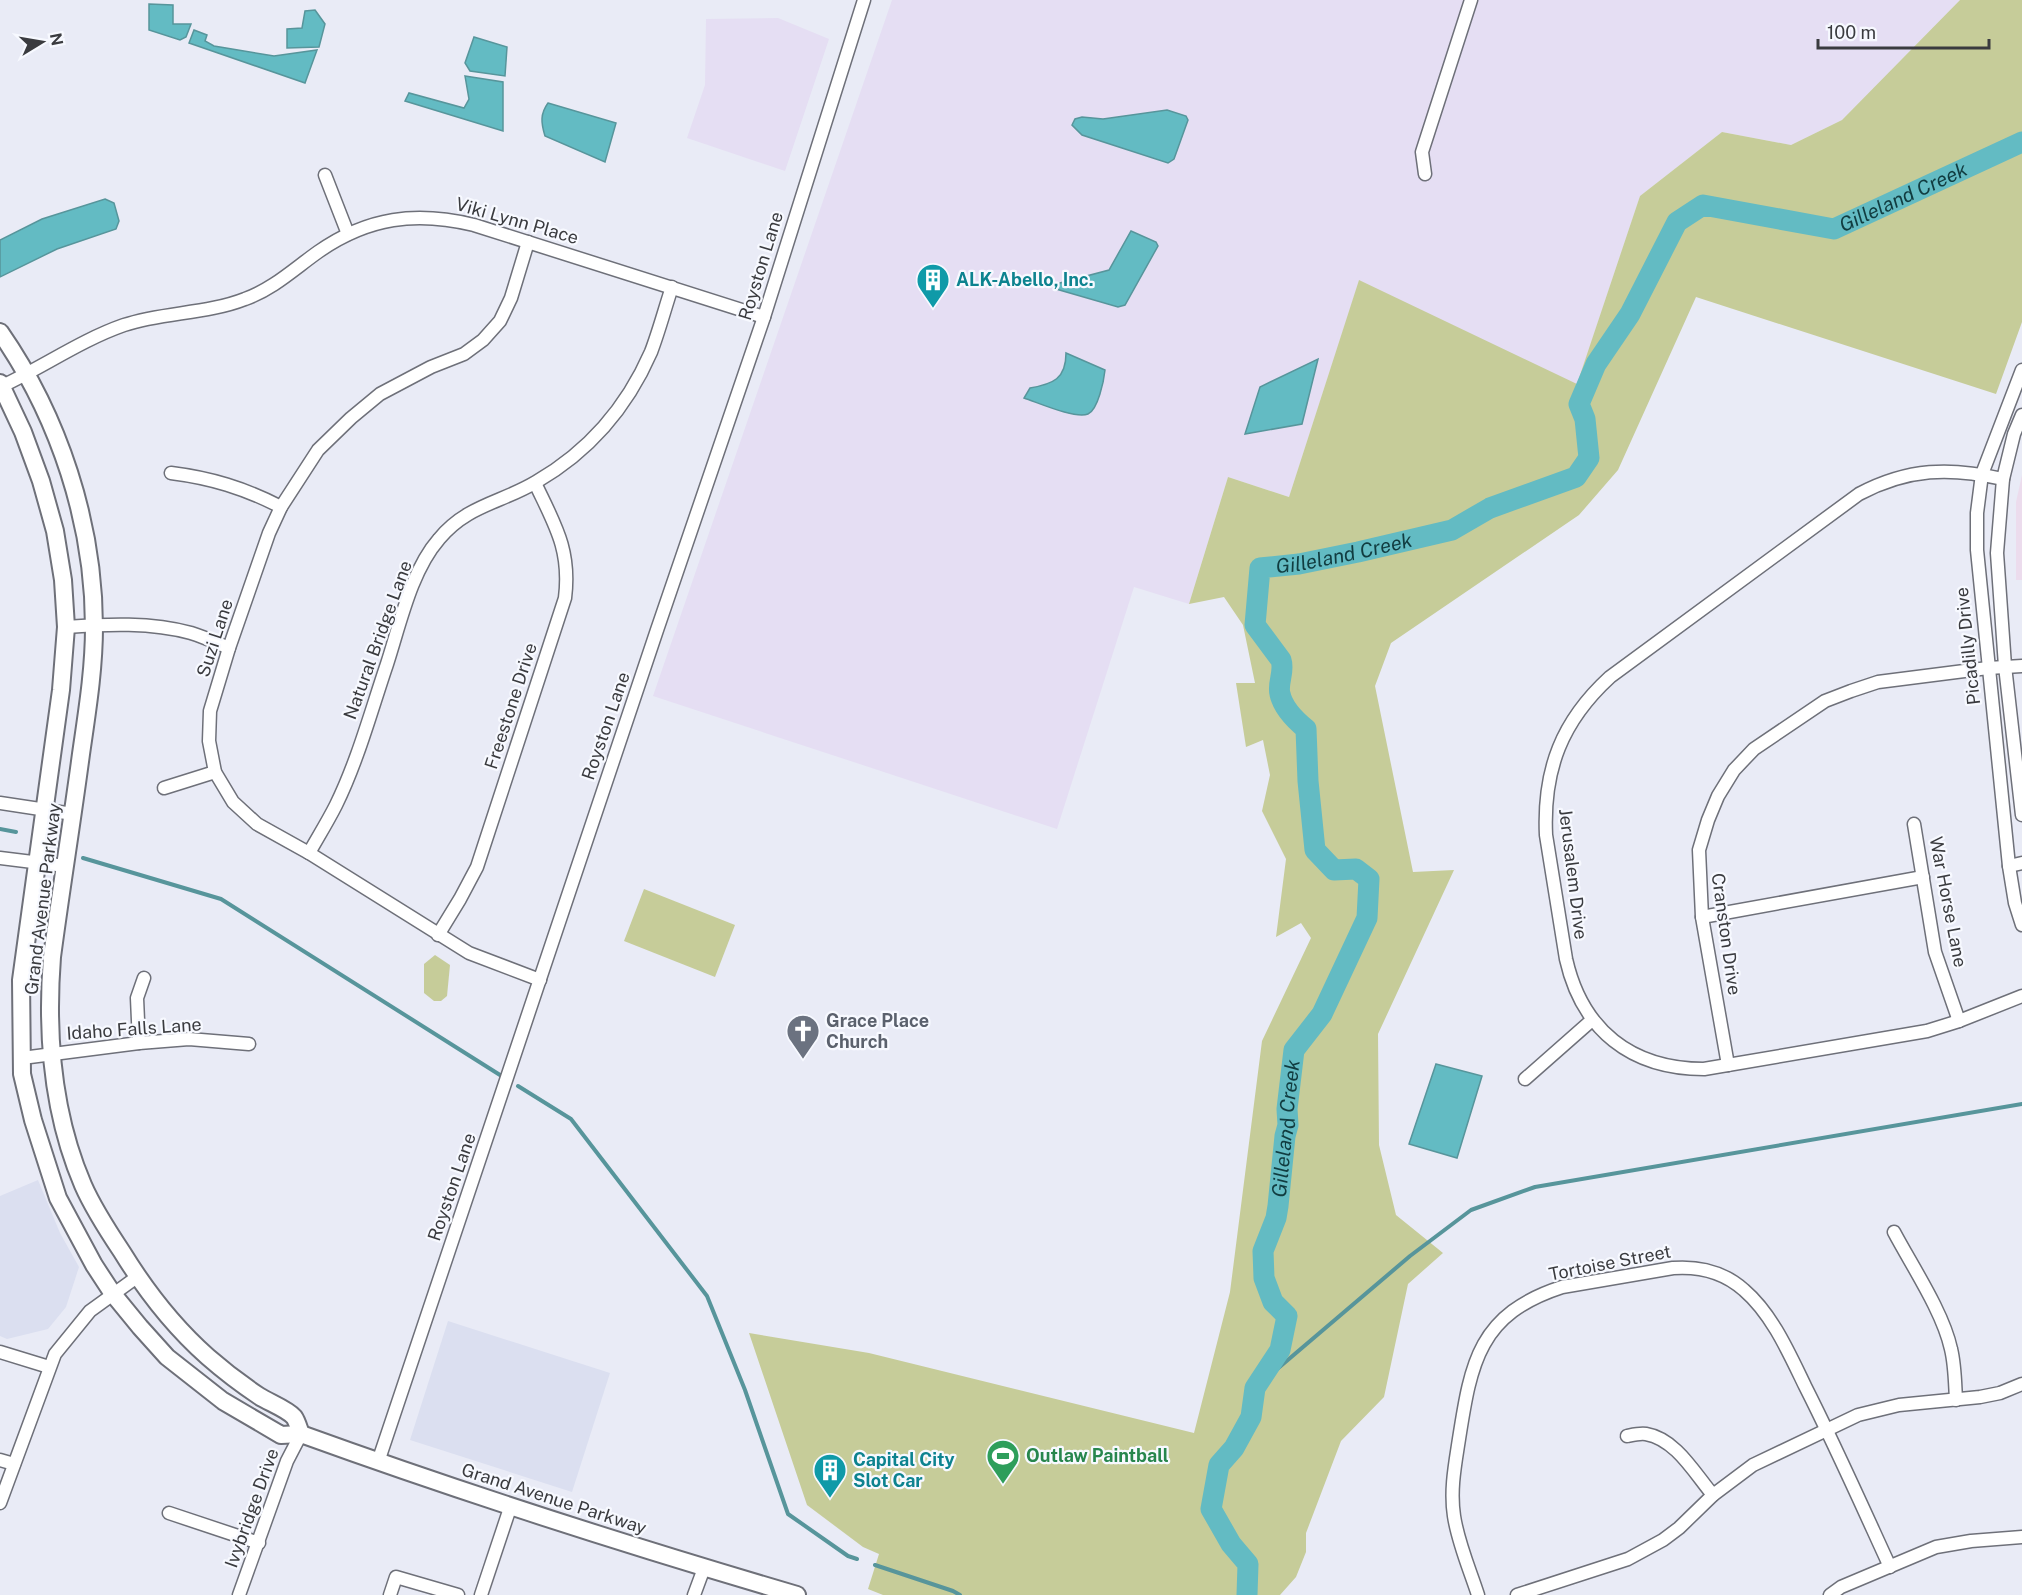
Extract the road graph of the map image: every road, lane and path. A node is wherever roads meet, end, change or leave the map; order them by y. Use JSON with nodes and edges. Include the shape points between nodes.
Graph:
{"nodes":[{"id":1,"x":864,"y":0,"type":"edge"},
{"id":2,"x":1471,"y":0,"type":"edge"},
{"id":3,"x":1425,"y":174,"type":"dead end"},
{"id":4,"x":325,"y":175,"type":"dead end"},
{"id":5,"x":348,"y":234,"type":"junction"},
{"id":6,"x":528,"y":242,"type":"junction"},
{"id":7,"x":672,"y":287,"type":"junction"},
{"id":8,"x":764,"y":317,"type":"junction"},
{"id":9,"x":0,"y":332,"type":"edge"},
{"id":10,"x":2022,"y":370,"type":"edge"},
{"id":11,"x":26,"y":375,"type":"junction"},
{"id":12,"x":1,"y":385,"type":"edge"},
{"id":13,"x":2022,"y":415,"type":"edge"},
{"id":14,"x":171,"y":473,"type":"dead end"},
{"id":15,"x":1982,"y":474,"type":"junction"},
{"id":16,"x":2003,"y":479,"type":"junction"},
{"id":17,"x":535,"y":483,"type":"junction"},
{"id":18,"x":280,"y":507,"type":"junction"},
{"id":19,"x":94,"y":625,"type":"junction"},
{"id":20,"x":66,"y":627,"type":"junction"},
{"id":21,"x":229,"y":648,"type":"junction"},
{"id":22,"x":2005,"y":666,"type":"junction"},
{"id":23,"x":2022,"y":666,"type":"edge"},
{"id":24,"x":1988,"y":668,"type":"junction"},
{"id":25,"x":215,"y":772,"type":"junction"},
{"id":26,"x":164,"y":788,"type":"dead end"},
{"id":27,"x":0,"y":802,"type":"edge"},
{"id":28,"x":44,"y":809,"type":"junction"},
{"id":29,"x":73,"y":814,"type":"junction"},
{"id":30,"x":2022,"y":814,"type":"edge"},
{"id":31,"x":1914,"y":824,"type":"dead end"},
{"id":32,"x":309,"y":853,"type":"junction"},
{"id":33,"x":0,"y":858,"type":"edge"},
{"id":34,"x":36,"y":862,"type":"junction"},
{"id":35,"x":2022,"y":863,"type":"edge"},
{"id":36,"x":65,"y":866,"type":"junction"},
{"id":37,"x":2009,"y":867,"type":"junction"},
{"id":38,"x":1923,"y":877,"type":"junction"},
{"id":39,"x":1702,"y":917,"type":"junction"},
{"id":40,"x":2022,"y":925,"type":"edge"},
{"id":41,"x":438,"y":935,"type":"junction"},
{"id":42,"x":144,"y":978,"type":"dead end"},
{"id":43,"x":540,"y":980,"type":"junction"},
{"id":44,"x":2022,"y":996,"type":"edge"},
{"id":45,"x":1592,"y":1020,"type":"junction"},
{"id":46,"x":1959,"y":1022,"type":"junction"},
{"id":47,"x":139,"y":1043,"type":"junction"},
{"id":48,"x":249,"y":1044,"type":"dead end"},
{"id":49,"x":51,"y":1054,"type":"junction"},
{"id":50,"x":22,"y":1058,"type":"junction"},
{"id":51,"x":1728,"y":1065,"type":"junction"},
{"id":52,"x":1525,"y":1078,"type":"dead end"},
{"id":53,"x":1894,"y":1232,"type":"dead end"},
{"id":54,"x":137,"y":1276,"type":"junction"},
{"id":55,"x":113,"y":1294,"type":"junction"},
{"id":56,"x":0,"y":1352,"type":"edge"},
{"id":57,"x":49,"y":1367,"type":"junction"},
{"id":58,"x":2022,"y":1384,"type":"edge"},
{"id":59,"x":1956,"y":1400,"type":"junction"},
{"id":60,"x":1827,"y":1430,"type":"junction"},
{"id":61,"x":301,"y":1434,"type":"junction"},
{"id":62,"x":1627,"y":1436,"type":"dead end"},
{"id":63,"x":0,"y":1460,"type":"edge"},
{"id":64,"x":378,"y":1462,"type":"junction"},
{"id":65,"x":14,"y":1464,"type":"junction"},
{"id":66,"x":1713,"y":1495,"type":"junction"},
{"id":67,"x":0,"y":1503,"type":"edge"},
{"id":68,"x":511,"y":1505,"type":"junction"},
{"id":69,"x":169,"y":1513,"type":"dead end"},
{"id":70,"x":2022,"y":1537,"type":"edge"},
{"id":71,"x":259,"y":1543,"type":"junction"},
{"id":72,"x":1890,"y":1567,"type":"junction"},
{"id":73,"x":704,"y":1568,"type":"junction"},
{"id":74,"x":240,"y":1595,"type":"edge"},
{"id":75,"x":390,"y":1595,"type":"edge"},
{"id":76,"x":458,"y":1595,"type":"edge"},
{"id":77,"x":481,"y":1595,"type":"edge"},
{"id":78,"x":694,"y":1595,"type":"edge"},
{"id":79,"x":797,"y":1595,"type":"edge"},
{"id":80,"x":1478,"y":1595,"type":"edge"},
{"id":81,"x":1516,"y":1595,"type":"edge"},
{"id":82,"x":1830,"y":1595,"type":"edge"}],
"edges":[{"from":1,"to":8,"type":"street","name":"Royston Lane"},
{"from":2,"to":3,"type":"street","via":[[1422,152]]},
{"from":4,"to":5,"type":"street"},
{"from":5,"to":6,"type":"street","name":"Viki Lynn Place","via":[[413,217],[447,219]]},
{"from":5,"to":11,"type":"street","name":"Viki Lynn Place","via":[[283,280],[244,300],[127,324]]},
{"from":6,"to":7,"type":"street","name":"Viki Lynn Place"},
{"from":6,"to":18,"type":"street","name":"Suzi Lane","via":[[511,298],[500,321],[483,340],[464,354],[380,394],[318,450]]},
{"from":7,"to":8,"type":"street","name":"Viki Lynn Place"},
{"from":7,"to":17,"type":"street","name":"Natural Bridge Lane","via":[[651,351],[615,415],[594,439]]},
{"from":8,"to":43,"type":"street","name":"Royston Lane"},
{"from":9,"to":11,"type":"main road","name":"Grand Avenue Parkway"},
{"from":10,"to":15,"type":"street","name":"Picadilly Drive"},
{"from":11,"to":12,"type":"street","name":"Viki Lynn Place"},
{"from":11,"to":19,"type":"main road","name":"Grand Avenue Parkway","via":[[54,429],[75,490],[90,571]]},
{"from":12,"to":20,"type":"main road","name":"Grand Avenue Parkway","via":[[23,432],[55,531]]},
{"from":13,"to":16,"type":"street","name":"Picadilly Drive"},
{"from":14,"to":18,"type":"street","via":[[227,484]]},
{"from":15,"to":16,"type":"street","name":"Jerusalem Drive"},
{"from":15,"to":24,"type":"street","name":"Picadilly Drive","via":[[1977,550]]},
{"from":15,"to":45,"type":"street","name":"Jerusalem Drive","via":[[1918,472],[1859,494],[1610,677],[1575,715],[1551,768],[1545,801],[1546,835],[1570,978]]},
{"from":16,"to":22,"type":"street","name":"Picadilly Drive","via":[[1997,553]]},
{"from":17,"to":32,"type":"street","name":"Natural Bridge Lane","via":[[465,514],[438,539],[417,574],[356,758]]},
{"from":17,"to":41,"type":"street","name":"Freestone Drive","via":[[563,544],[568,579],[566,598],[477,867]]},
{"from":18,"to":21,"type":"street","name":"Suzi Lane"},
{"from":19,"to":20,"type":"street"},
{"from":19,"to":21,"type":"street","via":[[164,627]]},
{"from":19,"to":29,"type":"main road","name":"Grand Avenue Parkway"},
{"from":20,"to":28,"type":"main road","name":"Grand Avenue Parkway"},
{"from":21,"to":25,"type":"street","name":"Suzi Lane","via":[[210,711],[209,741]]},
{"from":22,"to":23,"type":"street","name":"Cranston Drive"},
{"from":22,"to":24,"type":"street","name":"Cranston Drive"},
{"from":22,"to":30,"type":"street","name":"Picadilly Drive"},
{"from":24,"to":37,"type":"street","name":"Picadilly Drive"},
{"from":24,"to":39,"type":"street","name":"Cranston Drive","via":[[1878,682],[1851,691],[1826,701],[1754,749],[1734,770],[1708,820],[1699,850]]},
{"from":25,"to":26,"type":"street"},
{"from":25,"to":32,"type":"street","name":"Suzi Lane","via":[[233,802],[257,824]]},
{"from":27,"to":28,"type":"street"},
{"from":28,"to":29,"type":"street"},
{"from":28,"to":34,"type":"main road","name":"Grand Avenue Parkway"},
{"from":29,"to":36,"type":"main road","name":"Grand Avenue Parkway"},
{"from":31,"to":38,"type":"street","name":"War Horse Lane"},
{"from":32,"to":41,"type":"street","name":"Suzi Lane"},
{"from":33,"to":34,"type":"street"},
{"from":34,"to":36,"type":"street"},
{"from":34,"to":50,"type":"main road","name":"Grand Avenue Parkway","via":[[21,980]]},
{"from":35,"to":37,"type":"street"},
{"from":36,"to":49,"type":"main road","name":"Grand Avenue Parkway","via":[[49,990]]},
{"from":37,"to":40,"type":"street","name":"Picadilly Drive"},
{"from":38,"to":39,"type":"street"},
{"from":38,"to":46,"type":"street","name":"War Horse Lane","via":[[1935,952]]},
{"from":39,"to":51,"type":"street","name":"Cranston Drive"},
{"from":41,"to":43,"type":"street","name":"Suzi Lane","via":[[469,953]]},
{"from":42,"to":47,"type":"street","via":[[137,998]]},
{"from":43,"to":64,"type":"street","name":"Royston Lane"},
{"from":44,"to":46,"type":"street","name":"Jerusalem Drive"},
{"from":45,"to":51,"type":"street","name":"Jerusalem Drive","via":[[1617,1044],[1650,1061],[1684,1069]]},
{"from":45,"to":52,"type":"street"},
{"from":46,"to":51,"type":"street","name":"Jerusalem Drive"},
{"from":47,"to":48,"type":"street","name":"Idaho Falls Lane","via":[[189,1039]]},
{"from":47,"to":49,"type":"street","name":"Idaho Falls Lane"},
{"from":49,"to":50,"type":"street","name":"Idaho Falls Lane"},
{"from":49,"to":54,"type":"main road","name":"Grand Avenue Parkway","via":[[58,1103],[73,1159],[84,1187]]},
{"from":50,"to":55,"type":"main road","name":"Grand Avenue Parkway","via":[[33,1120],[58,1198]]},
{"from":53,"to":59,"type":"street","via":[[1948,1336]]},
{"from":54,"to":55,"type":"street"},
{"from":54,"to":61,"type":"main road","name":"Grand Avenue Parkway","via":[[184,1334],[232,1377],[294,1417]]},
{"from":55,"to":57,"type":"street","via":[[90,1311]]},
{"from":55,"to":61,"type":"main road","name":"Grand Avenue Parkway","via":[[167,1357],[223,1401],[281,1435]]},
{"from":56,"to":57,"type":"street"},
{"from":57,"to":65,"type":"street"},
{"from":58,"to":59,"type":"street","via":[[2000,1393]]},
{"from":59,"to":60,"type":"street","via":[[1878,1409]]},
{"from":60,"to":66,"type":"street","via":[[1753,1466]]},
{"from":60,"to":72,"type":"street","name":"Tortoise Street"},
{"from":60,"to":80,"type":"street","name":"Tortoise Street","via":[[1767,1318],[1746,1291],[1721,1275],[1689,1267],[1673,1268],[1544,1293],[1499,1324],[1482,1347],[1469,1378],[1452,1492],[1454,1517]]},
{"from":61,"to":64,"type":"main road","name":"Grand Avenue Parkway"},
{"from":61,"to":71,"type":"street","name":"Ivybridge Drive","via":[[287,1461]]},
{"from":62,"to":66,"type":"street","via":[[1645,1433],[1662,1440],[1677,1451]]},
{"from":63,"to":65,"type":"street"},
{"from":64,"to":68,"type":"main road","name":"Grand Avenue Parkway"},
{"from":65,"to":67,"type":"street"},
{"from":66,"to":81,"type":"street","via":[[1679,1528],[1645,1551]]},
{"from":68,"to":73,"type":"main road","name":"Grand Avenue Parkway"},
{"from":68,"to":77,"type":"street"},
{"from":69,"to":71,"type":"street"},
{"from":70,"to":72,"type":"street","via":[[1936,1547]]},
{"from":71,"to":74,"type":"street","name":"Ivybridge Drive"},
{"from":72,"to":82,"type":"street"},
{"from":73,"to":78,"type":"street"},
{"from":73,"to":79,"type":"main road","name":"Grand Avenue Parkway"},
{"from":75,"to":76,"type":"street","via":[[396,1577]]}]}
